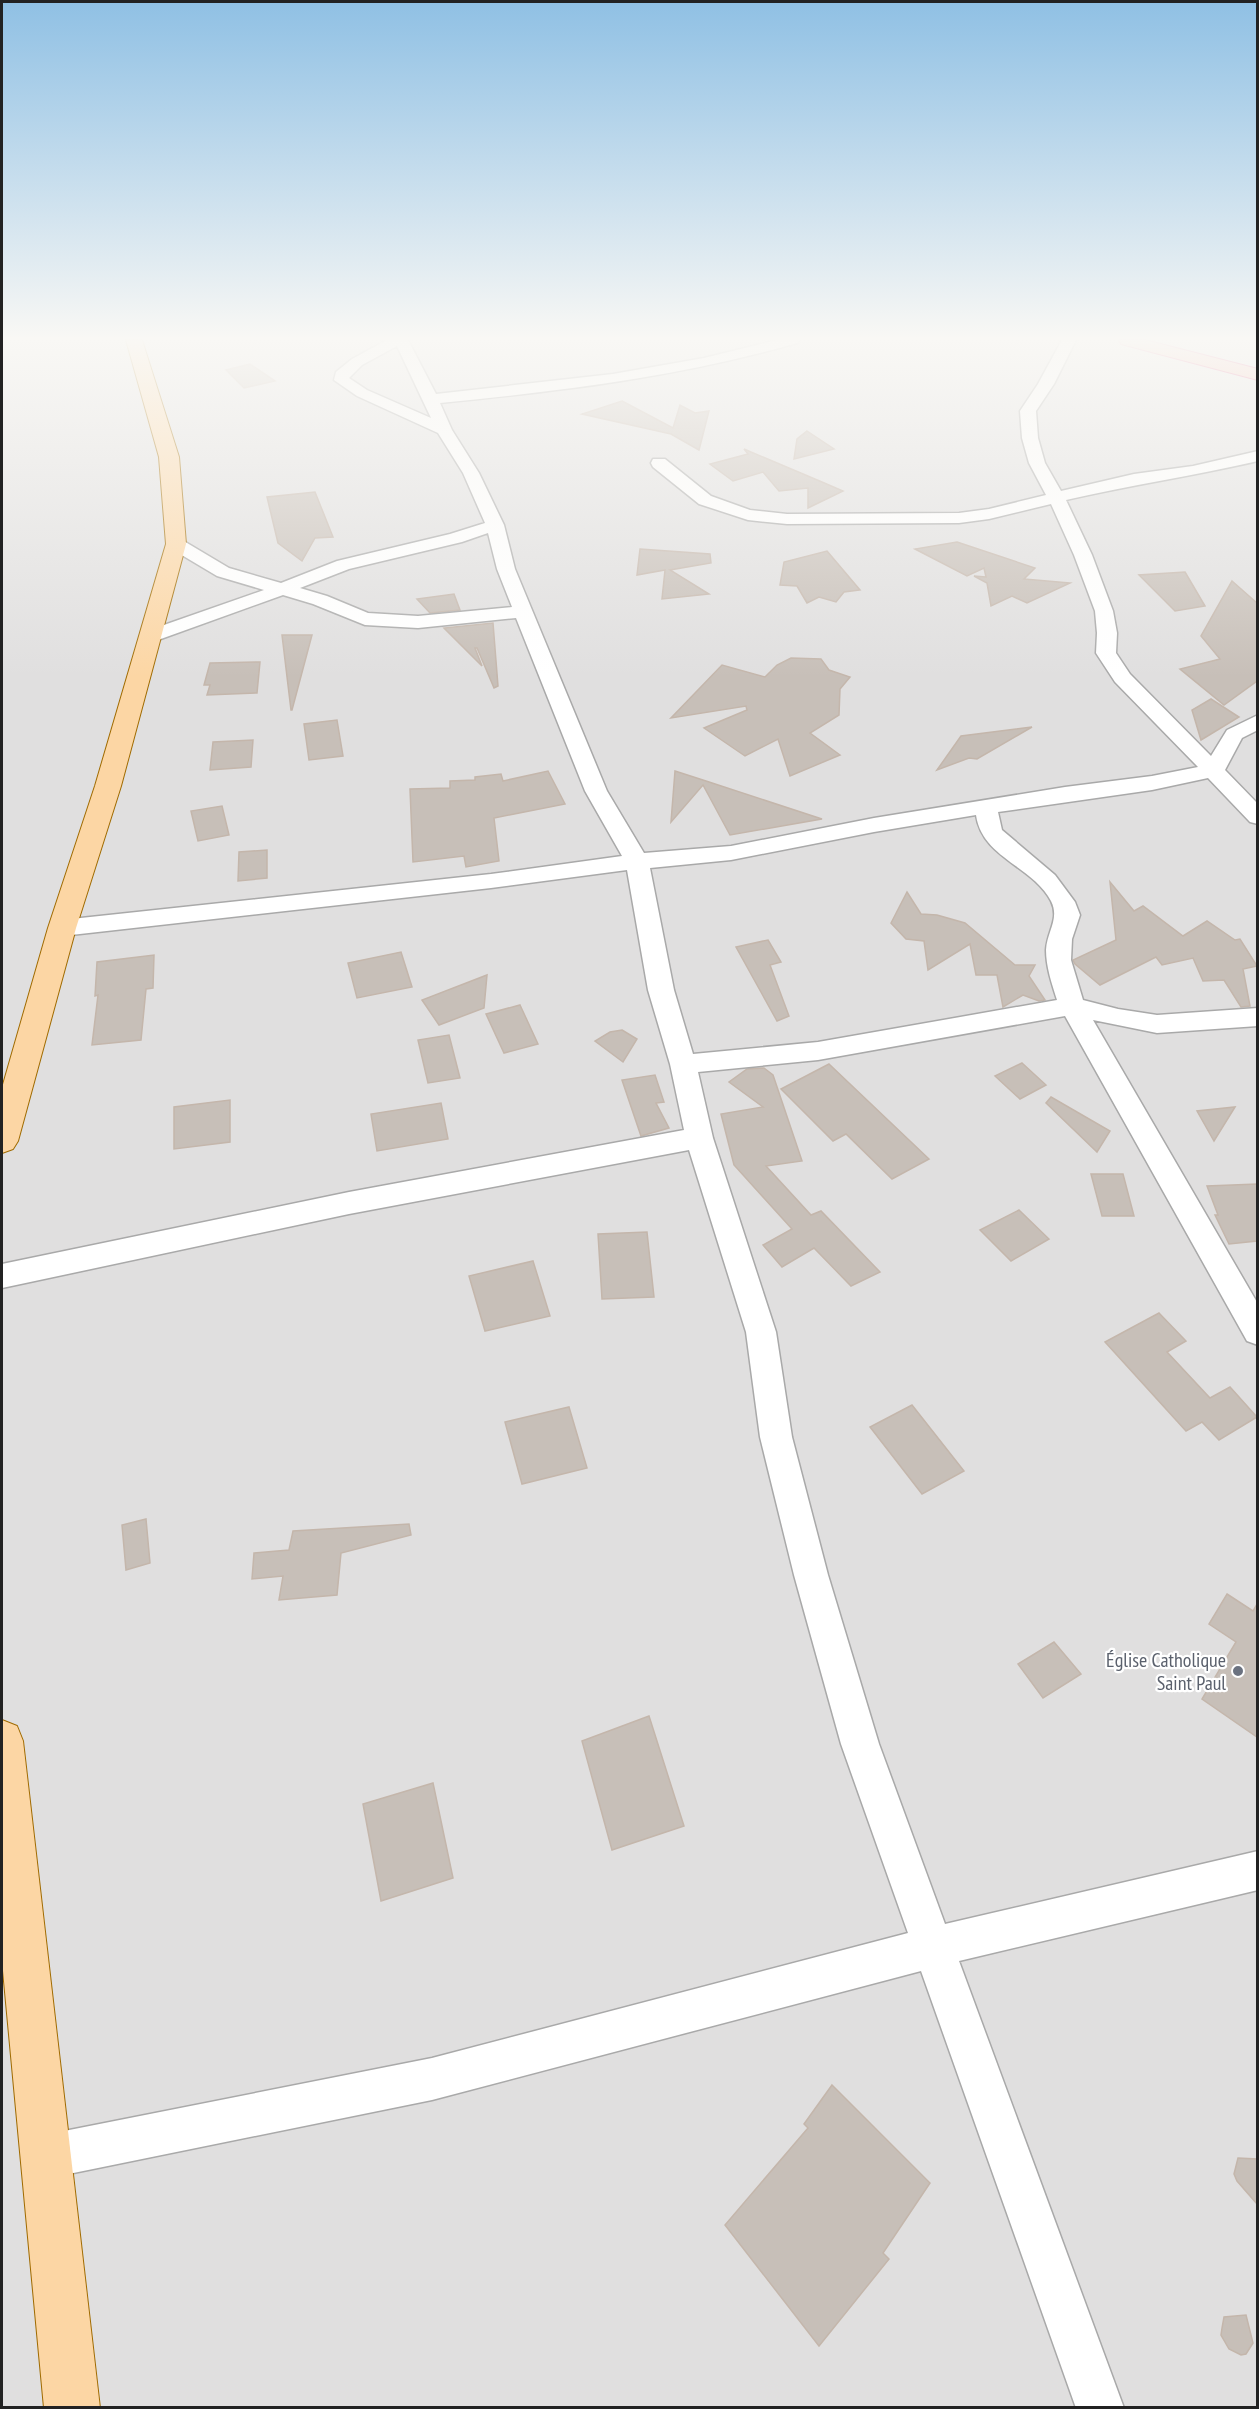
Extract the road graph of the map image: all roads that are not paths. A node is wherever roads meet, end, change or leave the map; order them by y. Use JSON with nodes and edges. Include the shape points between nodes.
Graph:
{"nodes":[{"id":1,"x":168,"y":452,"type":"edge"},
{"id":2,"x":458,"y":452,"type":"edge"},
{"id":3,"x":1034,"y":452,"type":"edge"},
{"id":4,"x":1257,"y":456,"type":"edge"},
{"id":5,"x":659,"y":463,"type":"dead end"},
{"id":6,"x":1056,"y":497,"type":"junction"},
{"id":7,"x":495,"y":525,"type":"junction"},
{"id":8,"x":176,"y":544,"type":"junction"},
{"id":9,"x":280,"y":588,"type":"junction"},
{"id":10,"x":524,"y":611,"type":"junction"},
{"id":11,"x":151,"y":636,"type":"junction"},
{"id":12,"x":1257,"y":720,"type":"edge"},
{"id":13,"x":1214,"y":770,"type":"junction"},
{"id":14,"x":986,"y":807,"type":"junction"},
{"id":15,"x":1257,"y":817,"type":"edge"},
{"id":16,"x":637,"y":861,"type":"junction"},
{"id":17,"x":62,"y":928,"type":"junction"},
{"id":18,"x":1072,"y":1006,"type":"junction"},
{"id":19,"x":1257,"y":1017,"type":"edge"},
{"id":20,"x":683,"y":1064,"type":"junction"},
{"id":21,"x":699,"y":1138,"type":"junction"},
{"id":22,"x":2,"y":1141,"type":"edge"},
{"id":23,"x":2,"y":1276,"type":"edge"},
{"id":24,"x":1257,"y":1332,"type":"edge"},
{"id":25,"x":2,"y":1741,"type":"edge"},
{"id":26,"x":1257,"y":1869,"type":"edge"},
{"id":27,"x":934,"y":1947,"type":"junction"},
{"id":28,"x":44,"y":2157,"type":"junction"},
{"id":29,"x":72,"y":2408,"type":"edge"},
{"id":30,"x":1100,"y":2408,"type":"edge"}],
"edges":[{"from":1,"to":8,"type":"main road"},
{"from":2,"to":7,"type":"street"},
{"from":3,"to":6,"type":"street"},
{"from":4,"to":6,"type":"street"},
{"from":5,"to":6,"type":"street","via":[[705,500],[748,515],[787,519],[959,518]]},
{"from":6,"to":13,"type":"street","via":[[1104,611],[1106,653],[1122,678]]},
{"from":7,"to":9,"type":"street","via":[[342,565]]},
{"from":7,"to":10,"type":"street","via":[[506,568]]},
{"from":8,"to":9,"type":"street","via":[[223,572]]},
{"from":8,"to":11,"type":"main road"},
{"from":9,"to":10,"type":"street","via":[[365,619],[417,622]]},
{"from":9,"to":11,"type":"street"},
{"from":10,"to":16,"type":"street","via":[[596,791]]},
{"from":11,"to":17,"type":"main road"},
{"from":12,"to":13,"type":"street","via":[[1234,734]]},
{"from":13,"to":14,"type":"street"},
{"from":13,"to":15,"type":"street"},
{"from":14,"to":16,"type":"street","via":[[731,853]]},
{"from":14,"to":18,"type":"street","via":[[992,833],[1065,899],[1068,915],[1059,933],[1058,961]]},
{"from":16,"to":17,"type":"street"},
{"from":16,"to":20,"type":"street","via":[[661,990]]},
{"from":17,"to":22,"type":"main road"},
{"from":18,"to":19,"type":"street","via":[[1156,1024]]},
{"from":18,"to":20,"type":"street","via":[[819,1051]]},
{"from":18,"to":24,"type":"street"},
{"from":20,"to":21,"type":"street"},
{"from":21,"to":23,"type":"street","via":[[265,1219]]},
{"from":21,"to":27,"type":"street","via":[[761,1332],[776,1437],[860,1744]]},
{"from":25,"to":28,"type":"main road"},
{"from":26,"to":27,"type":"street"},
{"from":27,"to":28,"type":"street","via":[[432,2079]]},
{"from":27,"to":30,"type":"street"},
{"from":28,"to":29,"type":"main road"}]}
